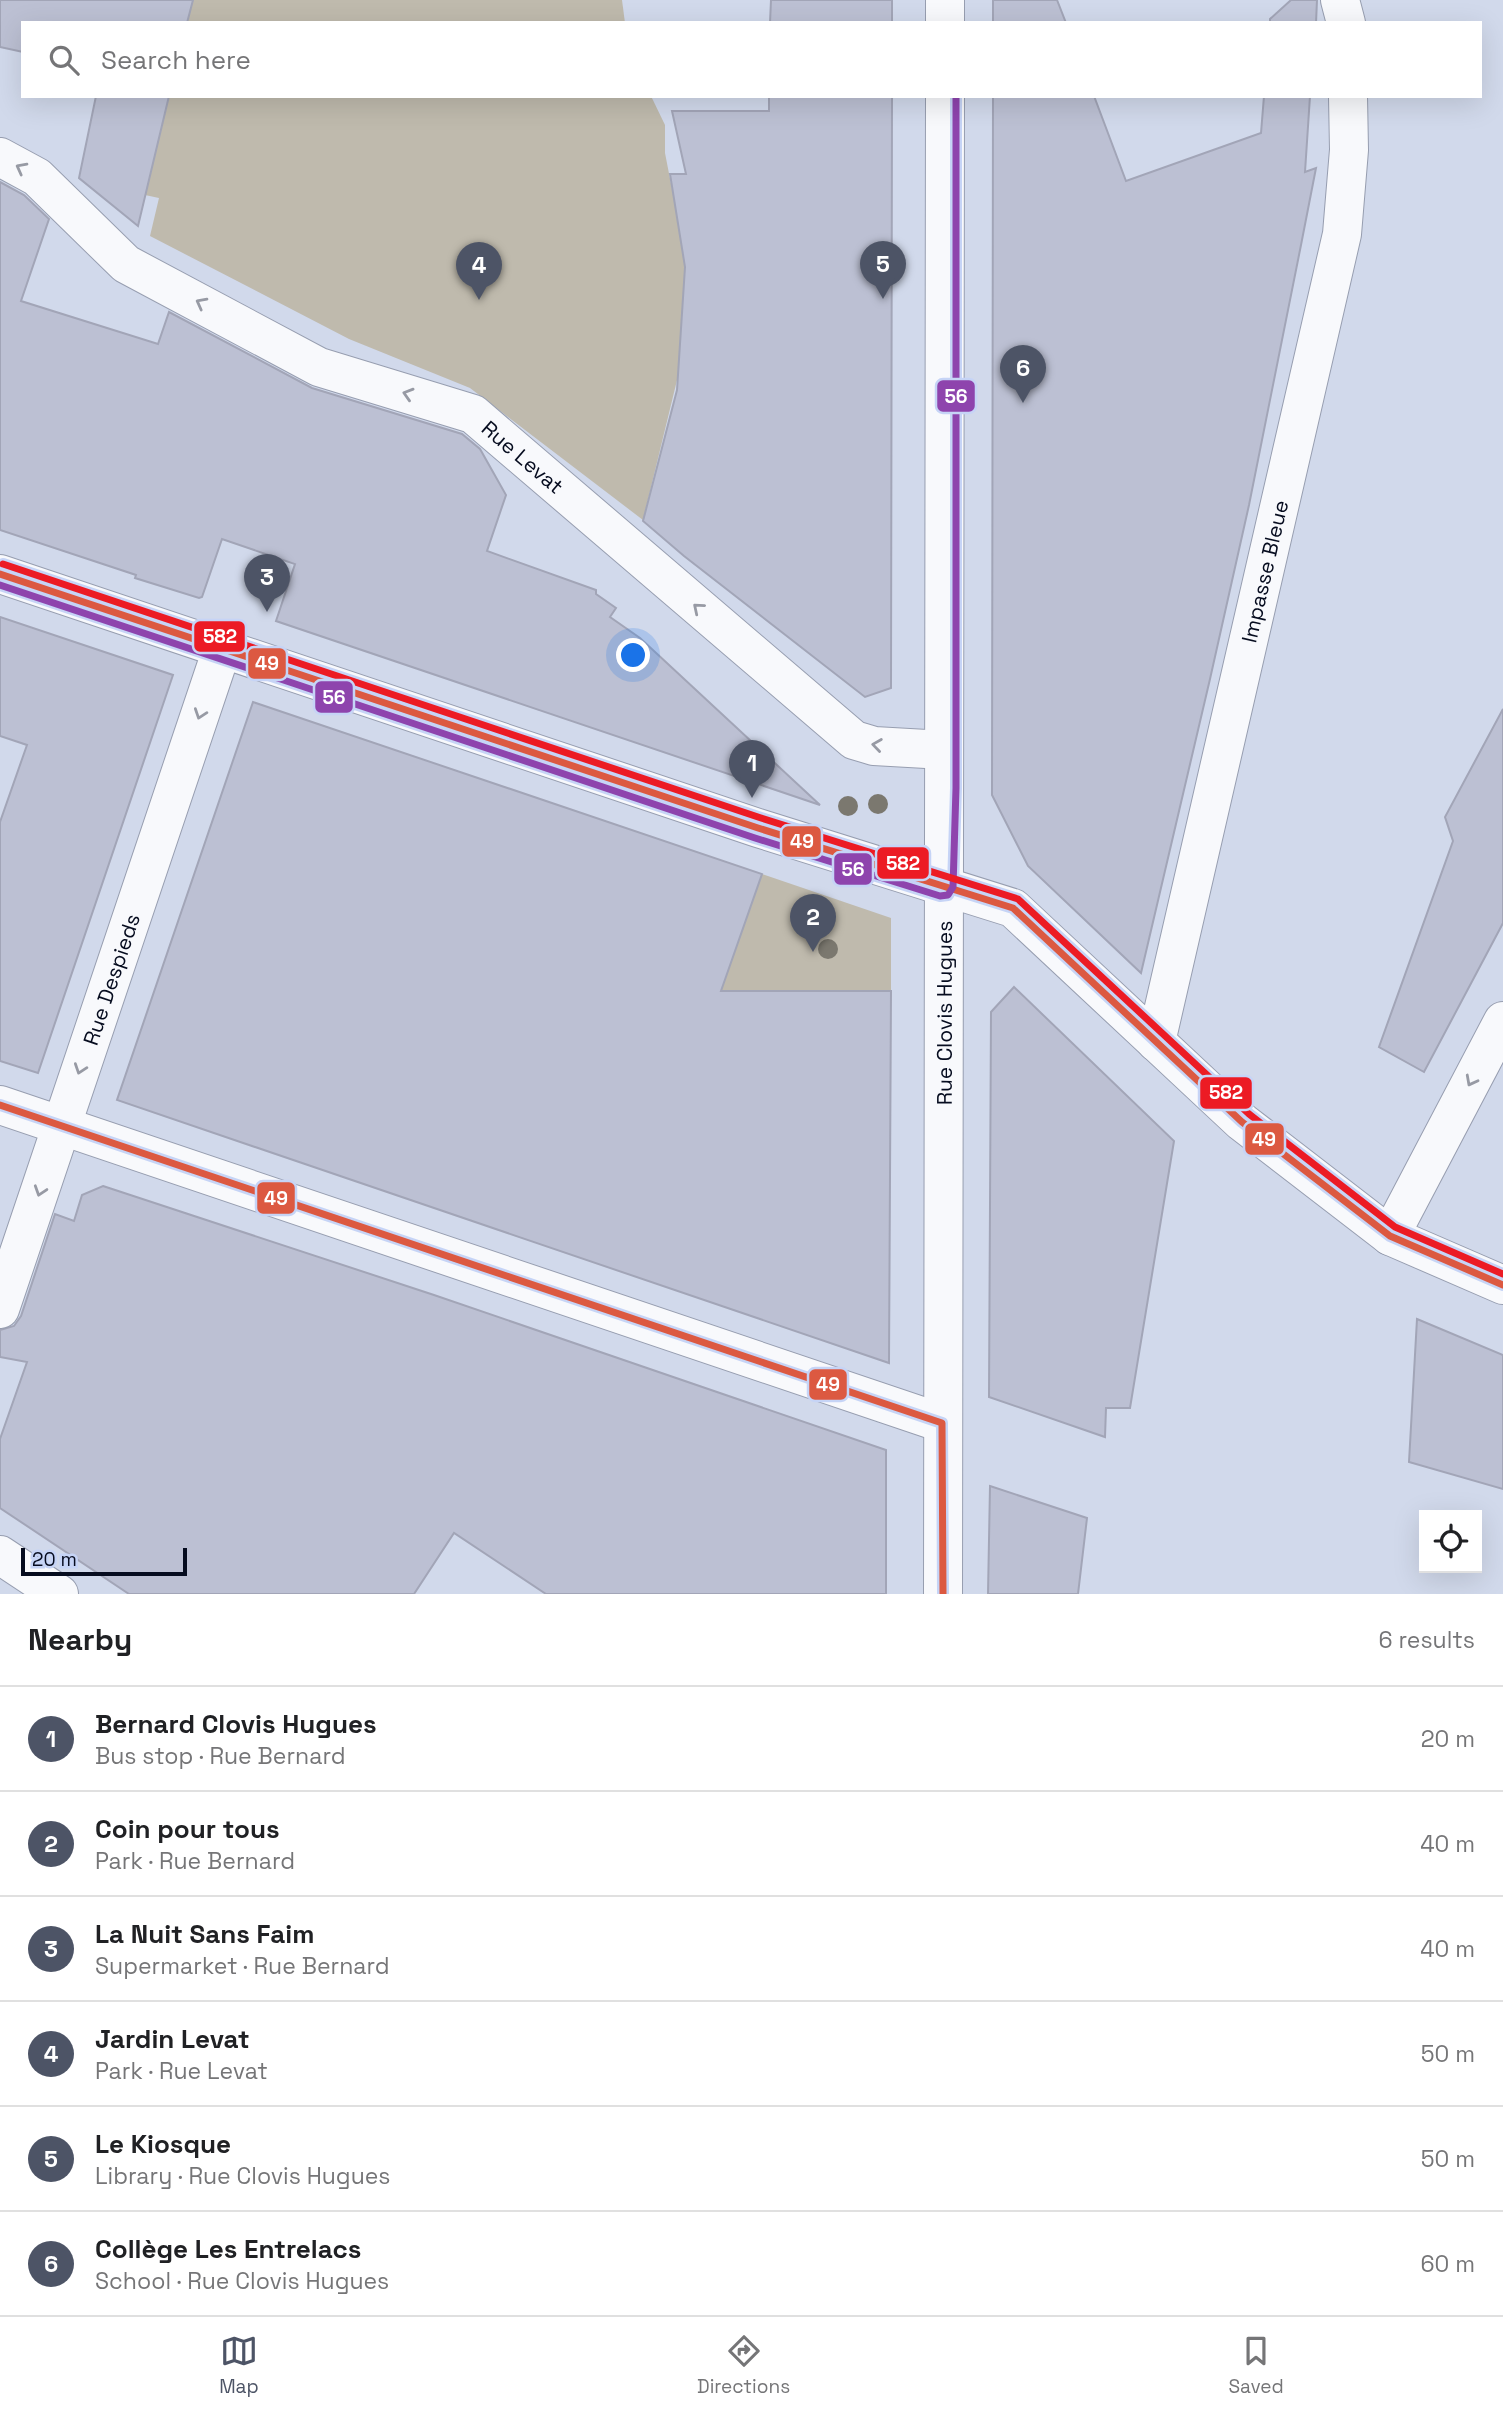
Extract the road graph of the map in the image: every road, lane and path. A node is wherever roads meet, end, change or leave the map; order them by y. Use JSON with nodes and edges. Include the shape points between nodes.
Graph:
{"nodes":[{"id":1,"x":945,"y":0,"type":"edge"},
{"id":2,"x":1340,"y":0,"type":"edge"},
{"id":3,"x":945,"y":21,"type":"edge"},
{"id":4,"x":1345,"y":21,"type":"edge"},
{"id":5,"x":945,"y":98,"type":"edge"},
{"id":6,"x":1348,"y":98,"type":"edge"},
{"id":7,"x":0,"y":157,"type":"edge"},
{"id":8,"x":0,"y":574,"type":"edge"},
{"id":9,"x":222,"y":649,"type":"junction"},
{"id":10,"x":944,"y":750,"type":"junction"},
{"id":11,"x":943,"y":886,"type":"junction"},
{"id":12,"x":1503,"y":1021,"type":"edge"},
{"id":13,"x":1156,"y":1042,"type":"junction"},
{"id":14,"x":0,"y":1105,"type":"edge"},
{"id":15,"x":61,"y":1126,"type":"junction"},
{"id":16,"x":1390,"y":1236,"type":"junction"},
{"id":17,"x":1503,"y":1285,"type":"edge"},
{"id":18,"x":0,"y":1309,"type":"edge"},
{"id":19,"x":942,"y":1423,"type":"junction"},
{"id":20,"x":0,"y":1555,"type":"edge"},
{"id":21,"x":60,"y":1594,"type":"edge"},
{"id":22,"x":943,"y":1594,"type":"edge"}],
"edges":[{"from":1,"to":3,"type":"street"},
{"from":2,"to":4,"type":"street"},
{"from":5,"to":10,"type":"street","name":"Rue Clovis Hugues"},
{"from":6,"to":13,"type":"street","name":"Impasse Bleue","via":[[1342,234]]},
{"from":10,"to":7,"type":"street","name":"Rue Levat","one_way":true,"via":[[874,746],[854,740],[473,414],[319,367],[126,264],[37,177]]},
{"from":8,"to":9,"type":"street"},
{"from":9,"to":11,"type":"street"},
{"from":9,"to":15,"type":"street","name":"Rue Despieds","one_way":true},
{"from":10,"to":11,"type":"street","name":"Rue Clovis Hugues"},
{"from":11,"to":13,"type":"street","via":[[1013,908]]},
{"from":11,"to":19,"type":"street","name":"Rue Clovis Hugues"},
{"from":12,"to":16,"type":"street","one_way":true},
{"from":13,"to":16,"type":"street","via":[[1242,1122]]},
{"from":14,"to":15,"type":"street"},
{"from":15,"to":18,"type":"street","name":"Rue Despieds","one_way":true},
{"from":15,"to":19,"type":"street"},
{"from":16,"to":17,"type":"street"},
{"from":19,"to":22,"type":"street","name":"Rue Clovis Hugues"},
{"from":20,"to":21,"type":"street"}]}
